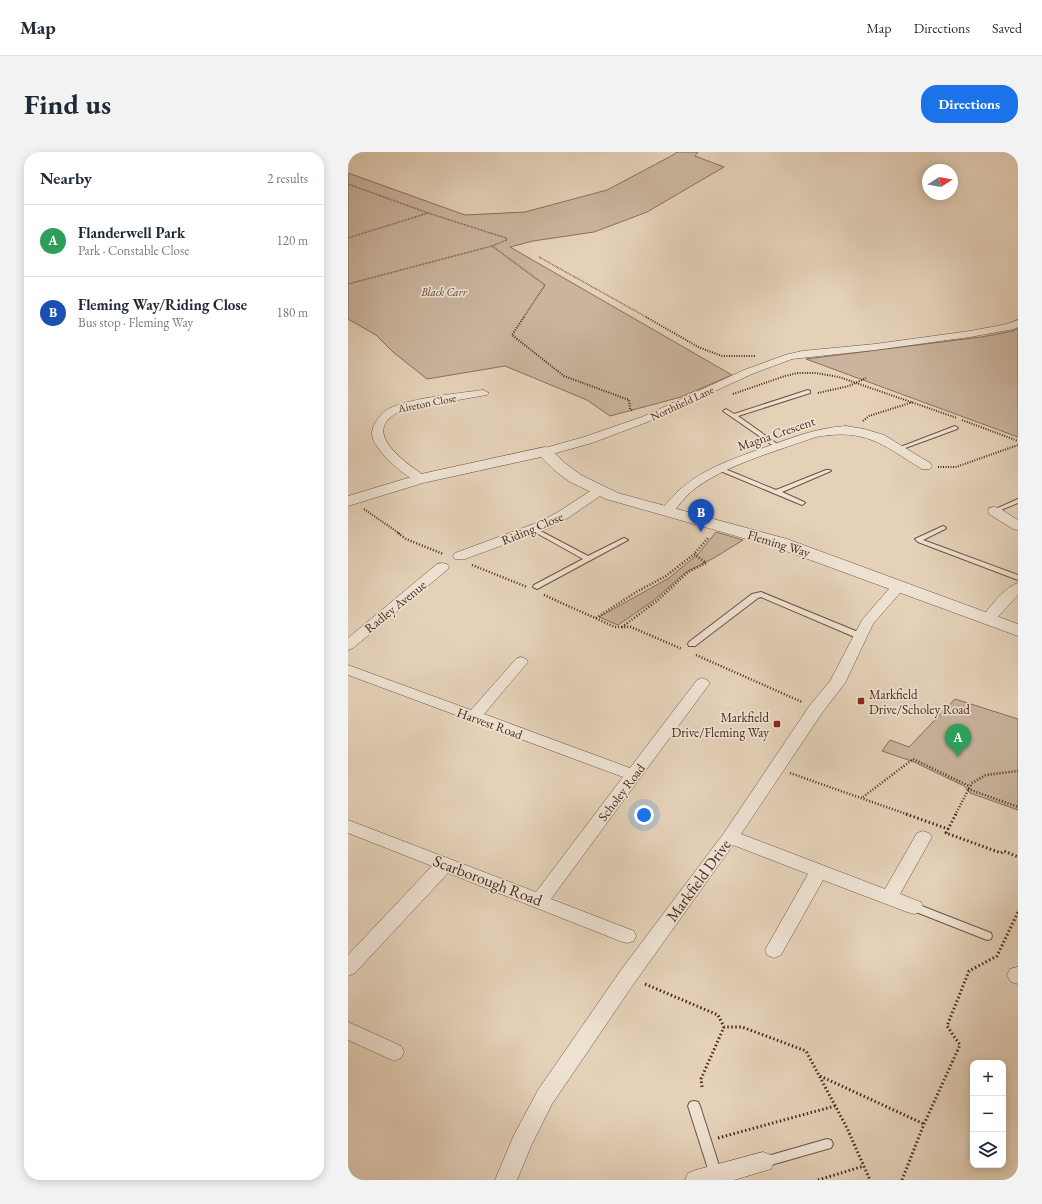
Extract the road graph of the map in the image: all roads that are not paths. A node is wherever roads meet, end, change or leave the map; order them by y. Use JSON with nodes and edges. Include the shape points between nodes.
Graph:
{"nodes":[{"id":1,"x":1018,"y":324,"type":"edge"},
{"id":2,"x":808,"y":392,"type":"road end"},
{"id":3,"x":483,"y":393,"type":"dead end"},
{"id":4,"x":726,"y":411,"type":"dead end"},
{"id":5,"x":733,"y":416,"type":"junction"},
{"id":6,"x":956,"y":428,"type":"dead end"},
{"id":7,"x":778,"y":446,"type":"junction"},
{"id":8,"x":898,"y":449,"type":"junction"},
{"id":9,"x":545,"y":452,"type":"junction"},
{"id":10,"x":926,"y":466,"type":"road end"},
{"id":11,"x":720,"y":469,"type":"junction"},
{"id":12,"x":828,"y":471,"type":"dead end"},
{"id":13,"x":421,"y":479,"type":"junction"},
{"id":14,"x":599,"y":491,"type":"junction"},
{"id":15,"x":777,"y":492,"type":"junction"},
{"id":16,"x":350,"y":500,"type":"edge"},
{"id":17,"x":1018,"y":501,"type":"edge"},
{"id":18,"x":802,"y":503,"type":"dead end"},
{"id":19,"x":667,"y":510,"type":"junction"},
{"id":20,"x":994,"y":511,"type":"joint"},
{"id":21,"x":1018,"y":526,"type":"edge"},
{"id":22,"x":943,"y":528,"type":"dead end"},
{"id":23,"x":533,"y":529,"type":"junction"},
{"id":24,"x":624,"y":540,"type":"dead end"},
{"id":25,"x":588,"y":559,"type":"junction"},
{"id":26,"x":463,"y":560,"type":"road end"},
{"id":27,"x":443,"y":561,"type":"road end"},
{"id":28,"x":1018,"y":578,"type":"edge"},
{"id":29,"x":899,"y":586,"type":"junction"},
{"id":30,"x":1018,"y":587,"type":"edge"},
{"id":31,"x":536,"y":590,"type":"road end"},
{"id":32,"x":989,"y":618,"type":"junction"},
{"id":33,"x":1018,"y":630,"type":"edge"},
{"id":34,"x":860,"y":636,"type":"junction"},
{"id":35,"x":348,"y":645,"type":"edge"},
{"id":36,"x":690,"y":648,"type":"road end"},
{"id":37,"x":521,"y":662,"type":"dead end"},
{"id":38,"x":348,"y":670,"type":"edge"},
{"id":39,"x":702,"y":683,"type":"dead end"},
{"id":40,"x":473,"y":717,"type":"junction"},
{"id":41,"x":632,"y":775,"type":"junction"},
{"id":42,"x":348,"y":826,"type":"edge"},
{"id":43,"x":730,"y":837,"type":"junction"},
{"id":44,"x":923,"y":837,"type":"dead end"},
{"id":45,"x":445,"y":864,"type":"junction"},
{"id":46,"x":819,"y":871,"type":"junction"},
{"id":47,"x":889,"y":898,"type":"junction"},
{"id":48,"x":540,"y":900,"type":"junction"},
{"id":49,"x":914,"y":907,"type":"joint"},
{"id":50,"x":627,"y":936,"type":"dead end"},
{"id":51,"x":987,"y":936,"type":"dead end"},
{"id":52,"x":774,"y":950,"type":"dead end"},
{"id":53,"x":348,"y":968,"type":"edge"},
{"id":54,"x":348,"y":1031,"type":"edge"},
{"id":55,"x":394,"y":1052,"type":"dead end"},
{"id":56,"x":694,"y":1106,"type":"dead end"},
{"id":57,"x":827,"y":1144,"type":"dead end"},
{"id":58,"x":763,"y":1162,"type":"joint"},
{"id":59,"x":741,"y":1175,"type":"edge"},
{"id":60,"x":706,"y":1177,"type":"edge"},
{"id":61,"x":506,"y":1180,"type":"edge"}],
"edges":[{"from":1,"to":9,"type":"street","name":"Northfield Lane","via":[[970,334],[789,357],[748,372],[646,419]]},
{"from":2,"to":5,"type":"lane"},
{"from":3,"to":13,"type":"street","name":"Aireton Close","via":[[404,406],[385,416],[379,426],[379,440],[398,462]]},
{"from":4,"to":5,"type":"lane"},
{"from":5,"to":7,"type":"lane"},
{"from":6,"to":8,"type":"lane"},
{"from":7,"to":8,"type":"street","name":"Magna Crescent","via":[[813,434],[850,431],[864,432]]},
{"from":7,"to":11,"type":"street","name":"Magna Crescent"},
{"from":8,"to":10,"type":"street","name":"Magna Crescent"},
{"from":9,"to":13,"type":"street","name":"Northfield Lane"},
{"from":9,"to":14,"type":"street","name":"Fleming Way","via":[[566,472]]},
{"from":11,"to":15,"type":"lane"},
{"from":11,"to":19,"type":"street","name":"Magna Crescent","via":[[687,489]]},
{"from":12,"to":15,"type":"lane"},
{"from":13,"to":16,"type":"street","name":"Northfield Lane"},
{"from":14,"to":19,"type":"street","name":"Fleming Way"},
{"from":14,"to":23,"type":"street","name":"Riding Close","via":[[563,515]]},
{"from":15,"to":18,"type":"lane"},
{"from":17,"to":20,"type":"lane"},
{"from":19,"to":29,"type":"street","name":"Fleming Way","via":[[802,550]]},
{"from":20,"to":21,"type":"street"},
{"from":22,"to":28,"type":"lane","via":[[919,539],[920,541]]},
{"from":23,"to":25,"type":"lane"},
{"from":23,"to":26,"type":"street","name":"Riding Close"},
{"from":24,"to":25,"type":"lane"},
{"from":25,"to":31,"type":"lane"},
{"from":27,"to":35,"type":"street","name":"Radley Avenue"},
{"from":29,"to":32,"type":"street","name":"Fleming Way"},
{"from":29,"to":34,"type":"street","name":"Markfield Drive","via":[[867,623]]},
{"from":30,"to":32,"type":"street"},
{"from":32,"to":33,"type":"street","name":"Fleming Way"},
{"from":34,"to":36,"type":"lane","via":[[761,594],[755,596]]},
{"from":34,"to":43,"type":"street","name":"Markfield Drive","via":[[836,683],[816,708]]},
{"from":37,"to":40,"type":"street"},
{"from":38,"to":40,"type":"street","name":"Harvest Road"},
{"from":39,"to":41,"type":"street","name":"Scholey Road"},
{"from":40,"to":41,"type":"street","name":"Harvest Road"},
{"from":41,"to":48,"type":"street","name":"Scholey Road"},
{"from":42,"to":45,"type":"street","name":"Scarborough Road"},
{"from":43,"to":46,"type":"street"},
{"from":43,"to":61,"type":"street","name":"Markfield Drive","via":[[628,976],[545,1097]]},
{"from":44,"to":47,"type":"street"},
{"from":45,"to":48,"type":"street","name":"Scarborough Road"},
{"from":45,"to":53,"type":"street"},
{"from":46,"to":47,"type":"street"},
{"from":46,"to":52,"type":"street"},
{"from":47,"to":49,"type":"street"},
{"from":48,"to":50,"type":"street","name":"Scarborough Road"},
{"from":49,"to":51,"type":"lane"},
{"from":54,"to":55,"type":"street"},
{"from":56,"to":60,"type":"lane"},
{"from":57,"to":58,"type":"lane"},
{"from":58,"to":59,"type":"street"},
{"from":59,"to":60,"type":"street"}]}
